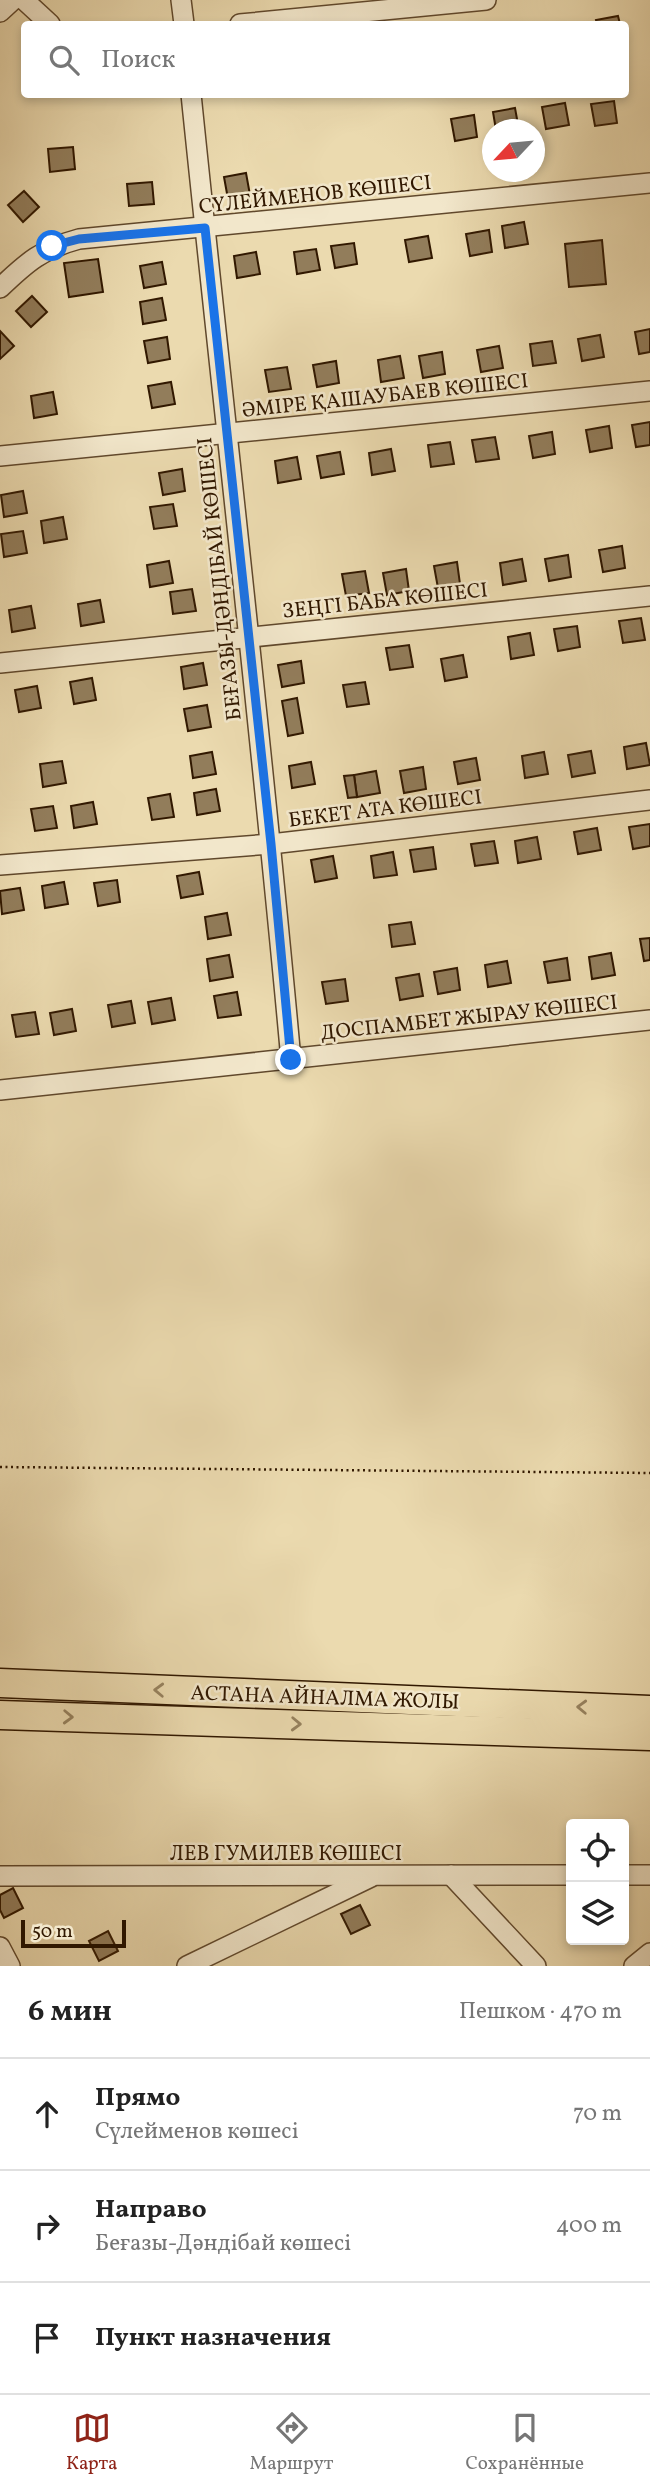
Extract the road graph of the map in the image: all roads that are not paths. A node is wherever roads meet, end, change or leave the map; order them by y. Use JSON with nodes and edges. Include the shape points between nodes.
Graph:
{"nodes":[{"id":1,"x":13,"y":0,"type":"edge"},
{"id":2,"x":24,"y":0,"type":"edge"},
{"id":3,"x":181,"y":0,"type":"edge"},
{"id":4,"x":486,"y":0,"type":"edge"},
{"id":5,"x":0,"y":12,"type":"edge"},
{"id":6,"x":47,"y":21,"type":"edge"},
{"id":7,"x":184,"y":21,"type":"edge"},
{"id":8,"x":271,"y":21,"type":"edge"},
{"id":9,"x":191,"y":98,"type":"edge"},
{"id":10,"x":650,"y":183,"type":"edge"},
{"id":11,"x":205,"y":228,"type":"junction"},
{"id":12,"x":0,"y":288,"type":"edge"},
{"id":13,"x":650,"y":391,"type":"edge"},
{"id":14,"x":226,"y":434,"type":"junction"},
{"id":15,"x":0,"y":456,"type":"edge"},
{"id":16,"x":650,"y":596,"type":"edge"},
{"id":17,"x":247,"y":637,"type":"junction"},
{"id":18,"x":0,"y":663,"type":"edge"},
{"id":19,"x":650,"y":800,"type":"edge"},
{"id":20,"x":271,"y":844,"type":"junction"},
{"id":21,"x":0,"y":865,"type":"edge"},
{"id":22,"x":650,"y":1020,"type":"edge"},
{"id":23,"x":291,"y":1060,"type":"junction"},
{"id":24,"x":0,"y":1090,"type":"edge"},
{"id":25,"x":0,"y":1683,"type":"edge"},
{"id":26,"x":650,"y":1710,"type":"edge"},
{"id":27,"x":0,"y":1715,"type":"edge"},
{"id":28,"x":650,"y":1736,"type":"edge"},
{"id":29,"x":375,"y":1875,"type":"junction"},
{"id":30,"x":451,"y":1875,"type":"junction"},
{"id":31,"x":566,"y":1875,"type":"edge"},
{"id":32,"x":629,"y":1875,"type":"edge"},
{"id":33,"x":650,"y":1875,"type":"edge"},
{"id":34,"x":0,"y":1876,"type":"edge"},
{"id":35,"x":0,"y":1947,"type":"edge"},
{"id":36,"x":650,"y":1953,"type":"edge"},
{"id":37,"x":10,"y":1966,"type":"edge"},
{"id":38,"x":187,"y":1966,"type":"edge"},
{"id":39,"x":536,"y":1966,"type":"edge"},
{"id":40,"x":634,"y":1966,"type":"edge"}],
"edges":[{"from":1,"to":5,"type":"street"},
{"from":2,"to":6,"type":"street"},
{"from":3,"to":7,"type":"street"},
{"from":4,"to":8,"type":"street"},
{"from":9,"to":11,"type":"street","name":"БЕҒАЗЫ-ДӘНДІБАЙ КӨШЕСІ"},
{"from":10,"to":11,"type":"street","name":"СҮЛЕЙМЕНОВ КӨШЕСІ"},
{"from":11,"to":12,"type":"street","name":"СҮЛЕЙМЕНОВ КӨШЕСІ","via":[[79,239],[52,246]]},
{"from":11,"to":14,"type":"street","name":"БЕҒАЗЫ-ДӘНДІБАЙ КӨШЕСІ"},
{"from":13,"to":14,"type":"street","name":"ӘМІРЕ ҚАШАУБАЕВ КӨШЕСІ"},
{"from":14,"to":15,"type":"street","name":"ӘМІРЕ ҚАШАУБАЕВ КӨШЕСІ"},
{"from":14,"to":17,"type":"street","name":"БЕҒАЗЫ-ДӘНДІБАЙ КӨШЕСІ"},
{"from":16,"to":17,"type":"street","name":"ЗЕҢГІ БАБА КӨШЕСІ"},
{"from":17,"to":18,"type":"street","name":"ЗЕҢГІ БАБА КӨШЕСІ"},
{"from":17,"to":20,"type":"street","name":"БЕҒАЗЫ-ДӘНДІБАЙ КӨШЕСІ"},
{"from":19,"to":20,"type":"street","name":"БЕКЕТ АТА КӨШЕСІ"},
{"from":20,"to":21,"type":"street","name":"БЕКЕТ АТА КӨШЕСІ"},
{"from":20,"to":23,"type":"street","name":"БЕҒАЗЫ-ДӘНДІБАЙ КӨШЕСІ"},
{"from":22,"to":23,"type":"street","name":"ДОСПАМБЕТ ЖЫРАУ КӨШЕСІ"},
{"from":23,"to":24,"type":"street","name":"ДОСПАМБЕТ ЖЫРАУ КӨШЕСІ"},
{"from":26,"to":25,"type":"highway","name":"АСТАНА АЙНАЛМА ЖОЛЫ","one_way":true},
{"from":27,"to":28,"type":"highway","name":"АСТАНА АЙНАЛМА ЖОЛЫ","one_way":true},
{"from":29,"to":30,"type":"street","name":"ЛЕВ ГУМИЛЕВ КӨШЕСІ"},
{"from":29,"to":34,"type":"street","name":"ЛЕВ ГУМИЛЕВ КӨШЕСІ"},
{"from":29,"to":38,"type":"street"},
{"from":30,"to":31,"type":"street","name":"ЛЕВ ГУМИЛЕВ КӨШЕСІ"},
{"from":30,"to":39,"type":"street"},
{"from":32,"to":33,"type":"street"},
{"from":35,"to":37,"type":"street"},
{"from":36,"to":40,"type":"street"}]}
